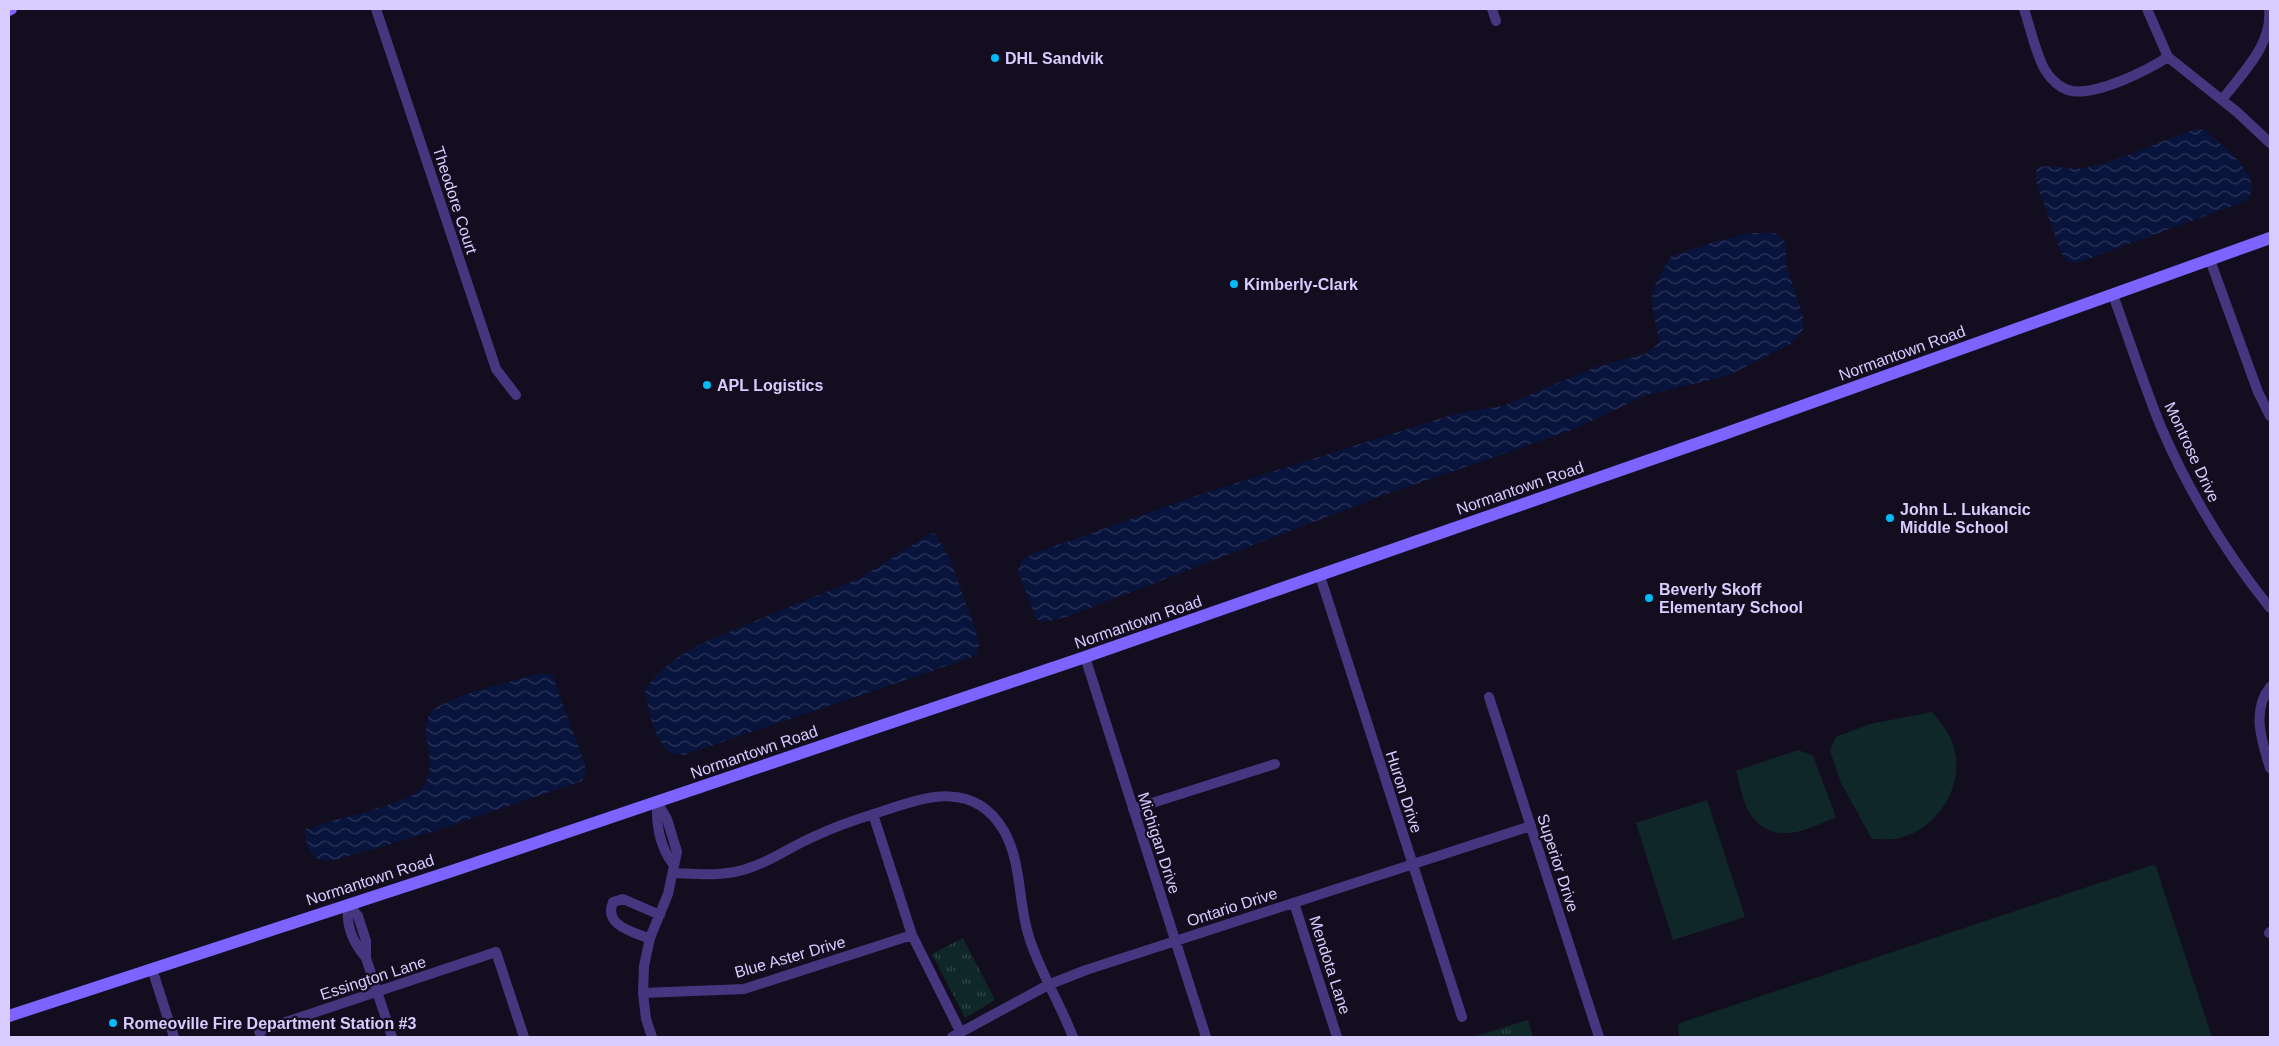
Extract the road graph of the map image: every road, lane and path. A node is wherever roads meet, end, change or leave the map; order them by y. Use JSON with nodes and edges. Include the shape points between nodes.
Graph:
{"nodes":[{"id":1,"x":376,"y":9,"type":"edge"},
{"id":2,"x":1492,"y":9,"type":"edge"},
{"id":3,"x":2024,"y":9,"type":"edge"},
{"id":4,"x":2146,"y":9,"type":"edge"},
{"id":5,"x":2268,"y":9,"type":"edge"},
{"id":6,"x":1496,"y":21,"type":"dead end"},
{"id":7,"x":2168,"y":57,"type":"junction"},
{"id":8,"x":2222,"y":100,"type":"junction"},
{"id":9,"x":2270,"y":143,"type":"edge"},
{"id":10,"x":2270,"y":238,"type":"edge"},
{"id":11,"x":2210,"y":260,"type":"junction"},
{"id":12,"x":2113,"y":295,"type":"junction"},
{"id":13,"x":516,"y":395,"type":"dead end"},
{"id":14,"x":2270,"y":416,"type":"edge"},
{"id":15,"x":1320,"y":576,"type":"junction"},
{"id":16,"x":2270,"y":608,"type":"edge"},
{"id":17,"x":1085,"y":657,"type":"junction"},
{"id":18,"x":2270,"y":687,"type":"edge"},
{"id":19,"x":1489,"y":697,"type":"dead end"},
{"id":20,"x":1275,"y":764,"type":"dead end"},
{"id":21,"x":2270,"y":768,"type":"edge"},
{"id":22,"x":657,"y":802,"type":"junction"},
{"id":23,"x":1133,"y":809,"type":"junction"},
{"id":24,"x":873,"y":814,"type":"junction"},
{"id":25,"x":1530,"y":826,"type":"junction"},
{"id":26,"x":1411,"y":864,"type":"junction"},
{"id":27,"x":673,"y":869,"type":"junction"},
{"id":28,"x":1294,"y":903,"type":"junction"},
{"id":29,"x":348,"y":904,"type":"junction"},
{"id":30,"x":660,"y":915,"type":"junction"},
{"id":31,"x":912,"y":935,"type":"junction"},
{"id":32,"x":650,"y":939,"type":"junction"},
{"id":33,"x":1175,"y":941,"type":"junction"},
{"id":34,"x":152,"y":969,"type":"junction"},
{"id":35,"x":1048,"y":985,"type":"junction"},
{"id":36,"x":377,"y":992,"type":"junction"},
{"id":37,"x":643,"y":993,"type":"junction"},
{"id":38,"x":9,"y":1016,"type":"edge"},
{"id":39,"x":1462,"y":1017,"type":"dead end"},
{"id":40,"x":260,"y":1034,"type":"edge"},
{"id":41,"x":957,"y":1035,"type":"edge"},
{"id":42,"x":174,"y":1037,"type":"edge"},
{"id":43,"x":392,"y":1037,"type":"edge"},
{"id":44,"x":524,"y":1037,"type":"edge"},
{"id":45,"x":652,"y":1037,"type":"edge"},
{"id":46,"x":1073,"y":1037,"type":"edge"},
{"id":47,"x":1206,"y":1037,"type":"edge"},
{"id":48,"x":1337,"y":1037,"type":"edge"},
{"id":49,"x":1599,"y":1037,"type":"edge"}],
"edges":[{"from":1,"to":13,"type":"street","name":"Theodore Court","via":[[496,369]]},
{"from":2,"to":6,"type":"street"},
{"from":3,"to":7,"type":"street","via":[[2044,69],[2060,86],[2070,91],[2081,92],[2140,74]]},
{"from":4,"to":7,"type":"street"},
{"from":5,"to":8,"type":"street","via":[[2264,42]]},
{"from":7,"to":8,"type":"street"},
{"from":8,"to":9,"type":"street"},
{"from":10,"to":11,"type":"street","name":"Normantown Road"},
{"from":11,"to":12,"type":"street","name":"Normantown Road"},
{"from":11,"to":14,"type":"street","via":[[2258,392]]},
{"from":12,"to":15,"type":"street","name":"Normantown Road"},
{"from":12,"to":16,"type":"street","name":"Montrose Drive","via":[[2162,427],[2195,496],[2233,558]]},
{"from":15,"to":17,"type":"street","name":"Normantown Road"},
{"from":15,"to":26,"type":"street","name":"Huron Drive"},
{"from":17,"to":22,"type":"street","name":"Normantown Road"},
{"from":17,"to":23,"type":"street","name":"Michigan Drive"},
{"from":18,"to":21,"type":"street","via":[[2260,706],[2259,729]]},
{"from":19,"to":25,"type":"street","name":"Superior Drive"},
{"from":20,"to":23,"type":"street"},
{"from":22,"to":27,"type":"street","via":[[667,819],[677,852]]},
{"from":22,"to":29,"type":"street","name":"Normantown Road"},
{"from":23,"to":33,"type":"street","name":"Michigan Drive"},
{"from":24,"to":27,"type":"street","via":[[813,836],[735,873],[717,875]]},
{"from":24,"to":31,"type":"street"},
{"from":24,"to":35,"type":"street","via":[[922,798],[944,795],[974,801],[995,818],[1012,851],[1028,935]]},
{"from":25,"to":26,"type":"street","name":"Ontario Drive"},
{"from":25,"to":49,"type":"street","name":"Superior Drive"},
{"from":26,"to":28,"type":"street","name":"Ontario Drive"},
{"from":26,"to":39,"type":"street","name":"Huron Drive"},
{"from":27,"to":30,"type":"street"},
{"from":28,"to":33,"type":"street","name":"Ontario Drive"},
{"from":28,"to":48,"type":"street","name":"Mendota Lane"},
{"from":29,"to":34,"type":"street","name":"Normantown Road"},
{"from":29,"to":36,"type":"street","via":[[347,920],[355,944],[366,958]]},
{"from":30,"to":32,"type":"street"},
{"from":30,"to":32,"type":"street","via":[[623,899],[613,902],[610,909],[615,924]]},
{"from":31,"to":37,"type":"street","name":"Blue Aster Drive","via":[[744,989]]},
{"from":31,"to":41,"type":"street"},
{"from":32,"to":37,"type":"street"},
{"from":33,"to":35,"type":"street","name":"Ontario Drive"},
{"from":33,"to":47,"type":"street","name":"Michigan Drive"},
{"from":34,"to":38,"type":"street","name":"Normantown Road"},
{"from":34,"to":42,"type":"street"},
{"from":35,"to":41,"type":"street","name":"Ontario Drive"},
{"from":35,"to":46,"type":"street"},
{"from":36,"to":40,"type":"street","name":"Essington Lane"},
{"from":36,"to":43,"type":"street"},
{"from":36,"to":44,"type":"street","name":"Essington Lane","via":[[496,952]]},
{"from":37,"to":45,"type":"street"}]}
